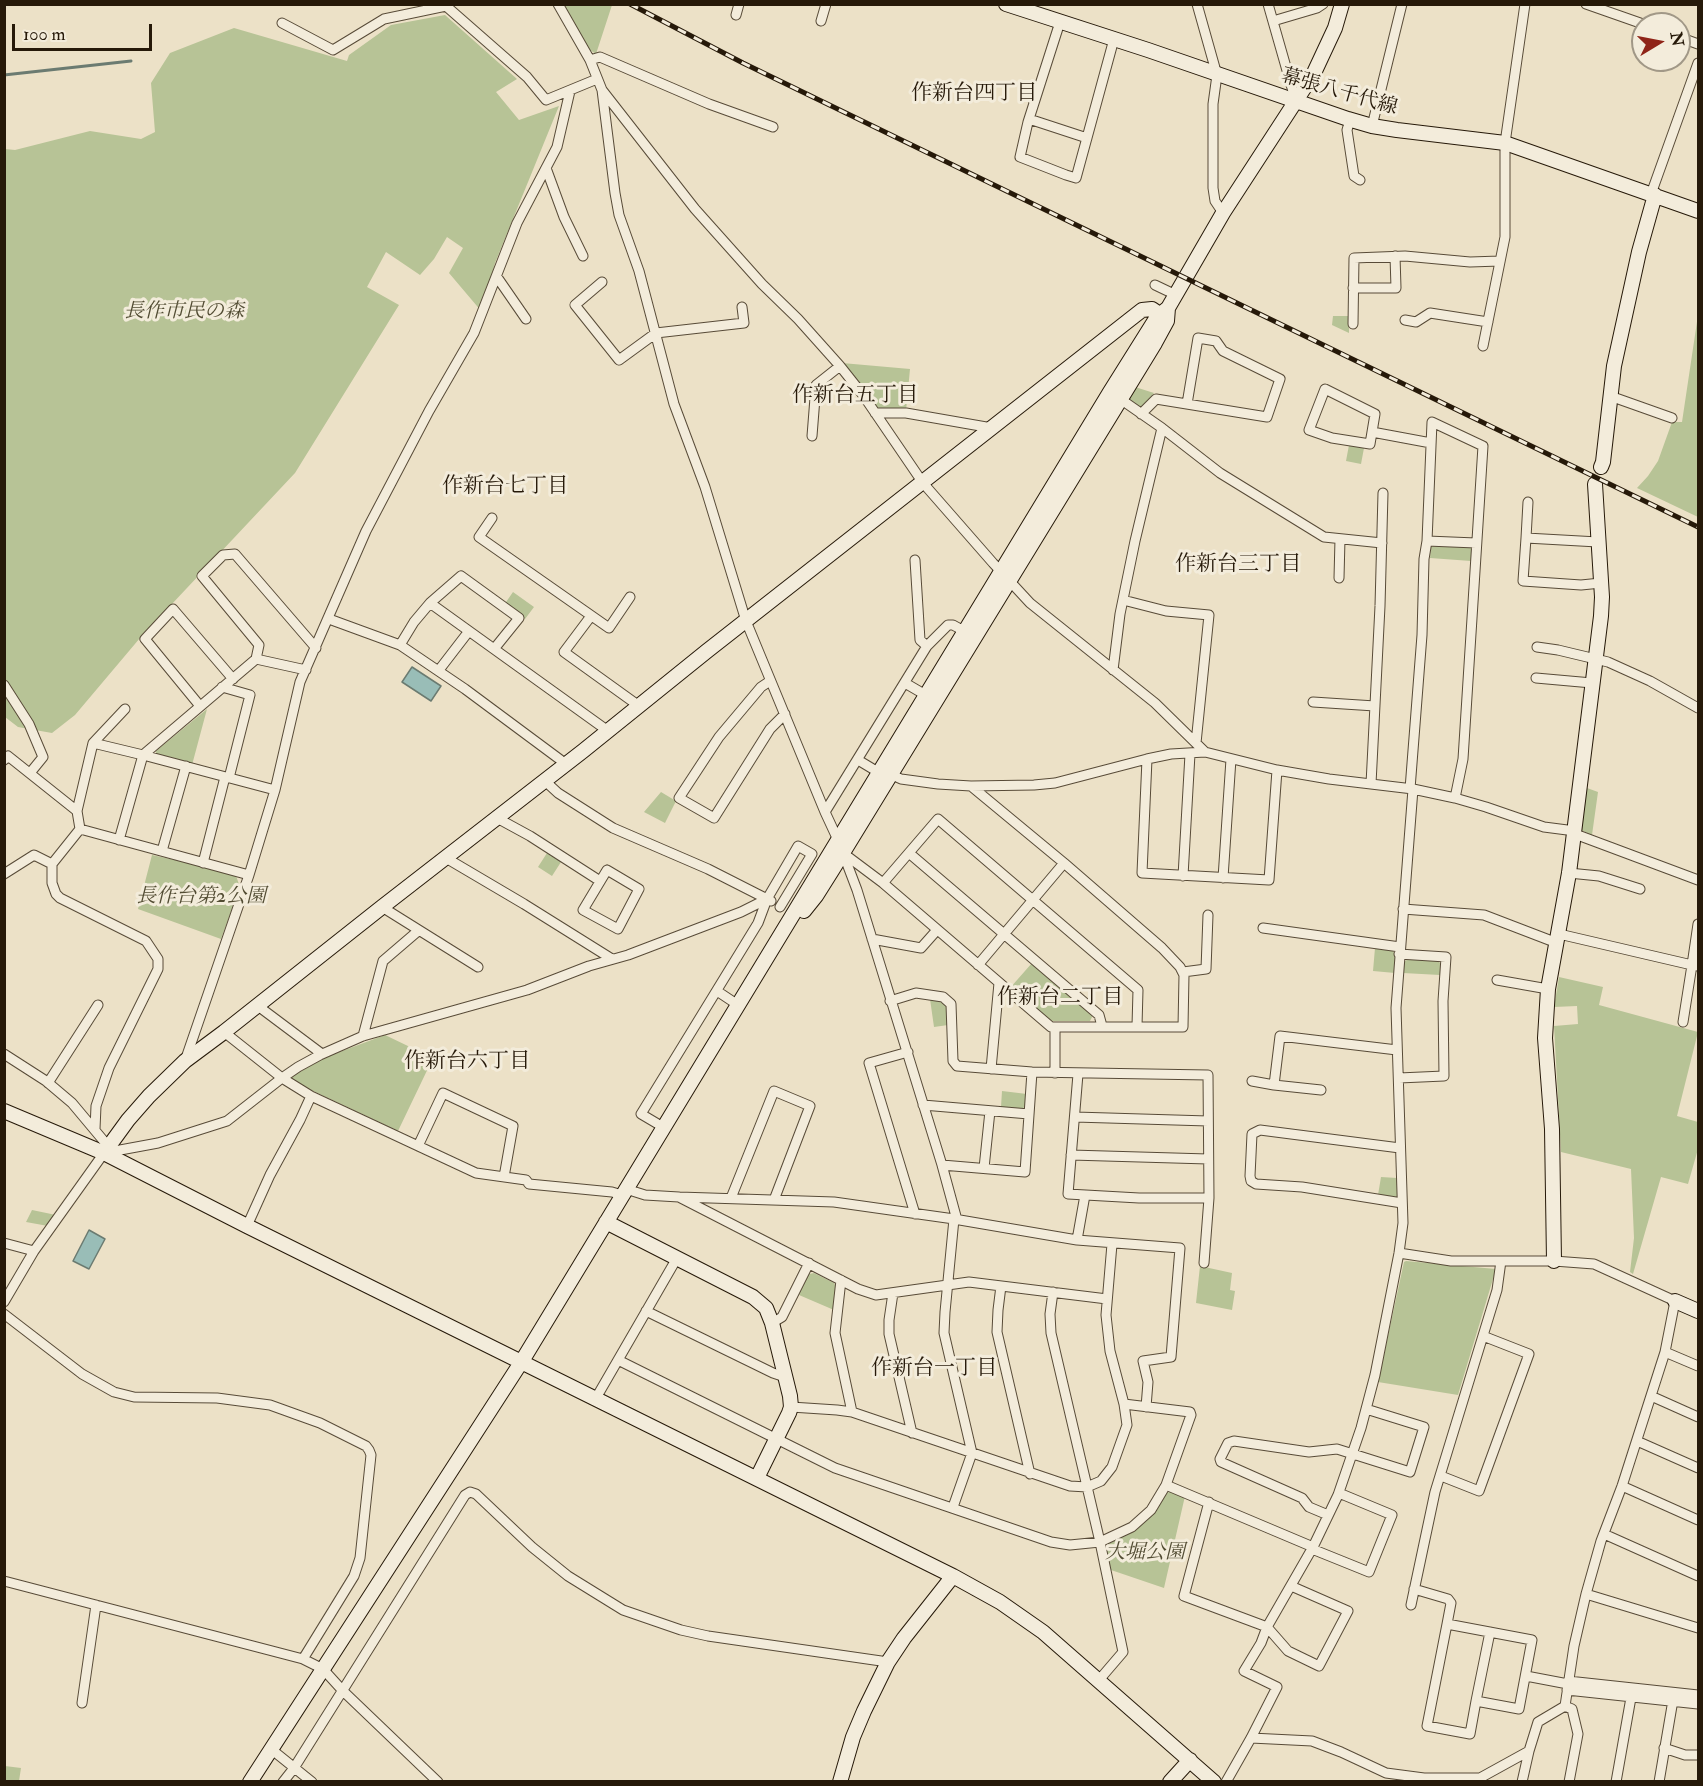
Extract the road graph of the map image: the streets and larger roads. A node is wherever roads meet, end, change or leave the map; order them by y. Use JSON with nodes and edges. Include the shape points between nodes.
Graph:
{"nodes":[{"id":1,"x":558,"y":4,"type":"edge"},
{"id":2,"x":739,"y":4,"type":"edge"},
{"id":3,"x":826,"y":4,"type":"edge"},
{"id":4,"x":1006,"y":4,"type":"edge"},
{"id":5,"x":1197,"y":4,"type":"edge"},
{"id":6,"x":1268,"y":4,"type":"edge"},
{"id":7,"x":1342,"y":4,"type":"edge"},
{"id":8,"x":1402,"y":4,"type":"edge"},
{"id":9,"x":1525,"y":4,"type":"edge"},
{"id":10,"x":1586,"y":4,"type":"edge"},
{"id":11,"x":1319,"y":6,"type":"edge"},
{"id":12,"x":736,"y":15,"type":"dead end"},
{"id":13,"x":1631,"y":20,"type":"edge"},
{"id":14,"x":821,"y":21,"type":"dead end"},
{"id":15,"x":1273,"y":21,"type":"junction"},
{"id":16,"x":1060,"y":22,"type":"junction"},
{"id":17,"x":282,"y":23,"type":"dead end"},
{"id":18,"x":1114,"y":39,"type":"junction"},
{"id":19,"x":590,"y":60,"type":"junction"},
{"id":20,"x":1698,"y":63,"type":"edge"},
{"id":21,"x":1217,"y":75,"type":"junction"},
{"id":22,"x":597,"y":79,"type":"junction"},
{"id":23,"x":602,"y":90,"type":"junction"},
{"id":24,"x":570,"y":91,"type":"junction"},
{"id":25,"x":1296,"y":102,"type":"junction"},
{"id":26,"x":1029,"y":119,"type":"junction"},
{"id":27,"x":1350,"y":120,"type":"junction"},
{"id":28,"x":1372,"y":126,"type":"junction"},
{"id":29,"x":773,"y":127,"type":"dead end"},
{"id":30,"x":1087,"y":138,"type":"junction"},
{"id":31,"x":1505,"y":143,"type":"junction"},
{"id":32,"x":546,"y":168,"type":"junction"},
{"id":33,"x":1360,"y":180,"type":"dead end"},
{"id":34,"x":1653,"y":194,"type":"junction"},
{"id":35,"x":1698,"y":211,"type":"edge"},
{"id":36,"x":1223,"y":213,"type":"junction"},
{"id":37,"x":583,"y":256,"type":"dead end"},
{"id":38,"x":1395,"y":256,"type":"junction"},
{"id":39,"x":1500,"y":261,"type":"junction"},
{"id":40,"x":497,"y":277,"type":"junction"},
{"id":41,"x":602,"y":282,"type":"dead end"},
{"id":42,"x":1155,"y":285,"type":"dead end"},
{"id":43,"x":1353,"y":288,"type":"junction"},
{"id":44,"x":1176,"y":295,"type":"junction"},
{"id":45,"x":742,"y":307,"type":"dead end"},
{"id":46,"x":1165,"y":311,"type":"junction"},
{"id":47,"x":526,"y":319,"type":"dead end"},
{"id":48,"x":1405,"y":321,"type":"dead end"},
{"id":49,"x":1488,"y":322,"type":"junction"},
{"id":50,"x":1353,"y":324,"type":"dead end"},
{"id":51,"x":656,"y":333,"type":"junction"},
{"id":52,"x":1483,"y":346,"type":"dead end"},
{"id":53,"x":840,"y":366,"type":"junction"},
{"id":54,"x":1115,"y":396,"type":"junction"},
{"id":55,"x":1610,"y":396,"type":"junction"},
{"id":56,"x":1187,"y":404,"type":"junction"},
{"id":57,"x":875,"y":413,"type":"junction"},
{"id":58,"x":1142,"y":414,"type":"junction"},
{"id":59,"x":1672,"y":418,"type":"dead end"},
{"id":60,"x":992,"y":428,"type":"junction"},
{"id":61,"x":1162,"y":428,"type":"junction"},
{"id":62,"x":1372,"y":432,"type":"junction"},
{"id":63,"x":812,"y":435,"type":"dead end"},
{"id":64,"x":1431,"y":443,"type":"junction"},
{"id":65,"x":1601,"y":467,"type":"dead end"},
{"id":66,"x":923,"y":483,"type":"junction"},
{"id":67,"x":1595,"y":484,"type":"dead end"},
{"id":68,"x":1383,"y":493,"type":"dead end"},
{"id":69,"x":1528,"y":502,"type":"dead end"},
{"id":70,"x":492,"y":518,"type":"dead end"},
{"id":71,"x":1526,"y":538,"type":"junction"},
{"id":72,"x":1340,"y":539,"type":"junction"},
{"id":73,"x":1427,"y":541,"type":"junction"},
{"id":74,"x":1598,"y":542,"type":"junction"},
{"id":75,"x":1382,"y":543,"type":"junction"},
{"id":76,"x":1476,"y":543,"type":"junction"},
{"id":77,"x":915,"y":560,"type":"dead end"},
{"id":78,"x":1005,"y":576,"type":"junction"},
{"id":79,"x":1339,"y":578,"type":"dead end"},
{"id":80,"x":1601,"y":583,"type":"junction"},
{"id":81,"x":630,"y":597,"type":"dead end"},
{"id":82,"x":1123,"y":600,"type":"junction"},
{"id":83,"x":430,"y":603,"type":"junction"},
{"id":84,"x":591,"y":616,"type":"junction"},
{"id":85,"x":329,"y":619,"type":"junction"},
{"id":86,"x":746,"y":621,"type":"junction"},
{"id":87,"x":469,"y":631,"type":"junction"},
{"id":88,"x":964,"y":631,"type":"junction"},
{"id":89,"x":400,"y":645,"type":"junction"},
{"id":90,"x":927,"y":646,"type":"junction"},
{"id":91,"x":1537,"y":647,"type":"dead end"},
{"id":92,"x":316,"y":648,"type":"junction"},
{"id":93,"x":494,"y":649,"type":"junction"},
{"id":94,"x":256,"y":658,"type":"junction"},
{"id":95,"x":1596,"y":658,"type":"junction"},
{"id":96,"x":306,"y":670,"type":"junction"},
{"id":97,"x":439,"y":670,"type":"junction"},
{"id":98,"x":1113,"y":670,"type":"junction"},
{"id":99,"x":1536,"y":678,"type":"dead end"},
{"id":100,"x":232,"y":679,"type":"junction"},
{"id":101,"x":770,"y":681,"type":"junction"},
{"id":102,"x":905,"y":683,"type":"junction"},
{"id":103,"x":1592,"y":683,"type":"junction"},
{"id":104,"x":4,"y":685,"type":"edge"},
{"id":105,"x":222,"y":687,"type":"junction"},
{"id":106,"x":930,"y":698,"type":"junction"},
{"id":107,"x":1313,"y":702,"type":"dead end"},
{"id":108,"x":200,"y":706,"type":"junction"},
{"id":109,"x":639,"y":706,"type":"junction"},
{"id":110,"x":1375,"y":706,"type":"junction"},
{"id":111,"x":1698,"y":708,"type":"edge"},
{"id":112,"x":124,"y":709,"type":"dead end"},
{"id":113,"x":784,"y":714,"type":"junction"},
{"id":114,"x":608,"y":731,"type":"junction"},
{"id":115,"x":1196,"y":742,"type":"junction"},
{"id":116,"x":93,"y":743,"type":"junction"},
{"id":117,"x":1205,"y":752,"type":"junction"},
{"id":118,"x":1190,"y":754,"type":"junction"},
{"id":119,"x":143,"y":755,"type":"junction"},
{"id":120,"x":1148,"y":759,"type":"junction"},
{"id":121,"x":1231,"y":759,"type":"junction"},
{"id":122,"x":4,"y":760,"type":"edge"},
{"id":123,"x":858,"y":760,"type":"junction"},
{"id":124,"x":566,"y":764,"type":"junction"},
{"id":125,"x":186,"y":766,"type":"junction"},
{"id":126,"x":1277,"y":770,"type":"junction"},
{"id":127,"x":30,"y":773,"type":"junction"},
{"id":128,"x":884,"y":773,"type":"junction"},
{"id":129,"x":227,"y":777,"type":"junction"},
{"id":130,"x":545,"y":781,"type":"junction"},
{"id":131,"x":1371,"y":784,"type":"junction"},
{"id":132,"x":971,"y":786,"type":"junction"},
{"id":133,"x":1411,"y":789,"type":"junction"},
{"id":134,"x":275,"y":790,"type":"junction"},
{"id":135,"x":1455,"y":798,"type":"junction"},
{"id":136,"x":77,"y":811,"type":"junction"},
{"id":137,"x":825,"y":812,"type":"junction"},
{"id":138,"x":496,"y":818,"type":"junction"},
{"id":139,"x":80,"y":829,"type":"junction"},
{"id":140,"x":1575,"y":833,"type":"junction"},
{"id":141,"x":119,"y":840,"type":"junction"},
{"id":142,"x":840,"y":846,"type":"junction"},
{"id":143,"x":162,"y":851,"type":"junction"},
{"id":144,"x":909,"y":853,"type":"junction"},
{"id":145,"x":446,"y":858,"type":"junction"},
{"id":146,"x":203,"y":863,"type":"junction"},
{"id":147,"x":1064,"y":863,"type":"junction"},
{"id":148,"x":52,"y":864,"type":"junction"},
{"id":149,"x":1569,"y":873,"type":"junction"},
{"id":150,"x":4,"y":874,"type":"edge"},
{"id":151,"x":249,"y":875,"type":"junction"},
{"id":152,"x":1183,"y":876,"type":"junction"},
{"id":153,"x":1223,"y":878,"type":"junction"},
{"id":154,"x":1698,"y":880,"type":"edge"},
{"id":155,"x":600,"y":881,"type":"junction"},
{"id":156,"x":883,"y":883,"type":"junction"},
{"id":157,"x":1640,"y":889,"type":"dead end"},
{"id":158,"x":767,"y":899,"type":"junction"},
{"id":159,"x":1033,"y":901,"type":"junction"},
{"id":160,"x":382,"y":907,"type":"junction"},
{"id":161,"x":780,"y":907,"type":"junction"},
{"id":162,"x":1403,"y":909,"type":"junction"},
{"id":163,"x":1208,"y":915,"type":"dead end"},
{"id":164,"x":796,"y":916,"type":"junction"},
{"id":165,"x":1698,"y":924,"type":"edge"},
{"id":166,"x":1263,"y":928,"type":"dead end"},
{"id":167,"x":937,"y":930,"type":"junction"},
{"id":168,"x":418,"y":931,"type":"junction"},
{"id":169,"x":1004,"y":934,"type":"junction"},
{"id":170,"x":872,"y":939,"type":"junction"},
{"id":171,"x":1558,"y":939,"type":"junction"},
{"id":172,"x":1400,"y":950,"type":"junction"},
{"id":173,"x":612,"y":959,"type":"junction"},
{"id":174,"x":978,"y":965,"type":"junction"},
{"id":175,"x":1695,"y":965,"type":"edge"},
{"id":176,"x":478,"y":967,"type":"dead end"},
{"id":177,"x":1183,"y":972,"type":"junction"},
{"id":178,"x":1497,"y":980,"type":"dead end"},
{"id":179,"x":999,"y":982,"type":"junction"},
{"id":180,"x":1548,"y":989,"type":"junction"},
{"id":181,"x":717,"y":991,"type":"junction"},
{"id":182,"x":890,"y":1001,"type":"junction"},
{"id":183,"x":98,"y":1005,"type":"dead end"},
{"id":184,"x":738,"y":1005,"type":"junction"},
{"id":185,"x":258,"y":1006,"type":"junction"},
{"id":186,"x":1683,"y":1022,"type":"dead end"},
{"id":187,"x":1055,"y":1026,"type":"junction"},
{"id":188,"x":1102,"y":1026,"type":"junction"},
{"id":189,"x":1137,"y":1026,"type":"junction"},
{"id":190,"x":224,"y":1032,"type":"junction"},
{"id":191,"x":363,"y":1036,"type":"junction"},
{"id":192,"x":1397,"y":1050,"type":"junction"},
{"id":193,"x":908,"y":1052,"type":"junction"},
{"id":194,"x":4,"y":1054,"type":"edge"},
{"id":195,"x":322,"y":1054,"type":"junction"},
{"id":196,"x":185,"y":1061,"type":"junction"},
{"id":197,"x":991,"y":1069,"type":"junction"},
{"id":198,"x":1032,"y":1072,"type":"junction"},
{"id":199,"x":1055,"y":1073,"type":"junction"},
{"id":200,"x":1078,"y":1074,"type":"junction"},
{"id":201,"x":282,"y":1078,"type":"junction"},
{"id":202,"x":1399,"y":1078,"type":"junction"},
{"id":203,"x":1252,"y":1081,"type":"dead end"},
{"id":204,"x":48,"y":1083,"type":"junction"},
{"id":205,"x":1274,"y":1084,"type":"junction"},
{"id":206,"x":1322,"y":1090,"type":"dead end"},
{"id":207,"x":311,"y":1096,"type":"junction"},
{"id":208,"x":923,"y":1105,"type":"junction"},
{"id":209,"x":4,"y":1111,"type":"edge"},
{"id":210,"x":990,"y":1111,"type":"junction"},
{"id":211,"x":1029,"y":1114,"type":"junction"},
{"id":212,"x":1075,"y":1117,"type":"junction"},
{"id":213,"x":1208,"y":1121,"type":"junction"},
{"id":214,"x":663,"y":1127,"type":"junction"},
{"id":215,"x":95,"y":1129,"type":"junction"},
{"id":216,"x":418,"y":1146,"type":"junction"},
{"id":217,"x":1401,"y":1148,"type":"junction"},
{"id":218,"x":106,"y":1149,"type":"junction"},
{"id":219,"x":1071,"y":1155,"type":"junction"},
{"id":220,"x":1208,"y":1159,"type":"junction"},
{"id":221,"x":942,"y":1165,"type":"junction"},
{"id":222,"x":984,"y":1168,"type":"junction"},
{"id":223,"x":504,"y":1178,"type":"junction"},
{"id":224,"x":624,"y":1192,"type":"junction"},
{"id":225,"x":1085,"y":1195,"type":"junction"},
{"id":226,"x":680,"y":1197,"type":"junction"},
{"id":227,"x":731,"y":1198,"type":"junction"},
{"id":228,"x":1209,"y":1198,"type":"junction"},
{"id":229,"x":774,"y":1200,"type":"junction"},
{"id":230,"x":1402,"y":1203,"type":"junction"},
{"id":231,"x":915,"y":1214,"type":"junction"},
{"id":232,"x":956,"y":1219,"type":"junction"},
{"id":233,"x":606,"y":1222,"type":"junction"},
{"id":234,"x":247,"y":1226,"type":"junction"},
{"id":235,"x":1077,"y":1240,"type":"junction"},
{"id":236,"x":4,"y":1243,"type":"edge"},
{"id":237,"x":1112,"y":1244,"type":"junction"},
{"id":238,"x":34,"y":1251,"type":"junction"},
{"id":239,"x":1399,"y":1254,"type":"junction"},
{"id":240,"x":677,"y":1258,"type":"junction"},
{"id":241,"x":1501,"y":1261,"type":"junction"},
{"id":242,"x":1554,"y":1261,"type":"junction"},
{"id":243,"x":808,"y":1263,"type":"junction"},
{"id":244,"x":1204,"y":1263,"type":"dead end"},
{"id":245,"x":841,"y":1280,"type":"junction"},
{"id":246,"x":947,"y":1284,"type":"junction"},
{"id":247,"x":1001,"y":1286,"type":"junction"},
{"id":248,"x":1053,"y":1292,"type":"junction"},
{"id":249,"x":892,"y":1293,"type":"junction"},
{"id":250,"x":1107,"y":1299,"type":"junction"},
{"id":251,"x":1675,"y":1300,"type":"junction"},
{"id":252,"x":4,"y":1302,"type":"edge"},
{"id":253,"x":646,"y":1311,"type":"junction"},
{"id":254,"x":1698,"y":1311,"type":"edge"},
{"id":255,"x":4,"y":1314,"type":"edge"},
{"id":256,"x":772,"y":1323,"type":"junction"},
{"id":257,"x":1483,"y":1336,"type":"junction"},
{"id":258,"x":1665,"y":1352,"type":"junction"},
{"id":259,"x":618,"y":1360,"type":"junction"},
{"id":260,"x":522,"y":1361,"type":"junction"},
{"id":261,"x":1698,"y":1366,"type":"edge"},
{"id":262,"x":785,"y":1377,"type":"junction"},
{"id":263,"x":1651,"y":1396,"type":"junction"},
{"id":264,"x":596,"y":1398,"type":"junction"},
{"id":265,"x":1124,"y":1404,"type":"junction"},
{"id":266,"x":791,"y":1407,"type":"junction"},
{"id":267,"x":1146,"y":1407,"type":"junction"},
{"id":268,"x":1366,"y":1409,"type":"junction"},
{"id":269,"x":852,"y":1412,"type":"junction"},
{"id":270,"x":1698,"y":1417,"type":"edge"},
{"id":271,"x":912,"y":1433,"type":"junction"},
{"id":272,"x":777,"y":1440,"type":"junction"},
{"id":273,"x":1637,"y":1441,"type":"junction"},
{"id":274,"x":972,"y":1453,"type":"junction"},
{"id":275,"x":1352,"y":1453,"type":"junction"},
{"id":276,"x":1698,"y":1468,"type":"edge"},
{"id":277,"x":1030,"y":1474,"type":"junction"},
{"id":278,"x":1441,"y":1476,"type":"junction"},
{"id":279,"x":757,"y":1478,"type":"junction"},
{"id":280,"x":1166,"y":1485,"type":"junction"},
{"id":281,"x":1622,"y":1486,"type":"junction"},
{"id":282,"x":1087,"y":1487,"type":"junction"},
{"id":283,"x":1339,"y":1493,"type":"junction"},
{"id":284,"x":1209,"y":1502,"type":"junction"},
{"id":285,"x":953,"y":1507,"type":"junction"},
{"id":286,"x":1328,"y":1515,"type":"junction"},
{"id":287,"x":1698,"y":1520,"type":"edge"},
{"id":288,"x":1604,"y":1534,"type":"junction"},
{"id":289,"x":1100,"y":1542,"type":"junction"},
{"id":290,"x":1313,"y":1548,"type":"junction"},
{"id":291,"x":953,"y":1576,"type":"junction"},
{"id":292,"x":1698,"y":1576,"type":"edge"},
{"id":293,"x":4,"y":1581,"type":"edge"},
{"id":294,"x":1291,"y":1586,"type":"junction"},
{"id":295,"x":1414,"y":1589,"type":"junction"},
{"id":296,"x":1586,"y":1594,"type":"junction"},
{"id":297,"x":96,"y":1605,"type":"junction"},
{"id":298,"x":1411,"y":1605,"type":"dead end"},
{"id":299,"x":1447,"y":1624,"type":"junction"},
{"id":300,"x":1268,"y":1627,"type":"junction"},
{"id":301,"x":1698,"y":1628,"type":"edge"},
{"id":302,"x":1490,"y":1632,"type":"junction"},
{"id":303,"x":303,"y":1659,"type":"junction"},
{"id":304,"x":888,"y":1662,"type":"junction"},
{"id":305,"x":323,"y":1669,"type":"junction"},
{"id":306,"x":1526,"y":1676,"type":"junction"},
{"id":307,"x":1099,"y":1680,"type":"junction"},
{"id":308,"x":1568,"y":1685,"type":"junction"},
{"id":309,"x":343,"y":1691,"type":"junction"},
{"id":310,"x":1632,"y":1691,"type":"junction"},
{"id":311,"x":1698,"y":1695,"type":"edge"},
{"id":312,"x":1673,"y":1700,"type":"junction"},
{"id":313,"x":1476,"y":1701,"type":"junction"},
{"id":314,"x":82,"y":1703,"type":"dead end"},
{"id":315,"x":1698,"y":1704,"type":"edge"},
{"id":316,"x":1565,"y":1706,"type":"junction"},
{"id":317,"x":1251,"y":1738,"type":"junction"},
{"id":318,"x":1664,"y":1748,"type":"junction"},
{"id":319,"x":271,"y":1749,"type":"junction"},
{"id":320,"x":1529,"y":1751,"type":"junction"},
{"id":321,"x":1698,"y":1755,"type":"edge"},
{"id":322,"x":1190,"y":1760,"type":"junction"},
{"id":323,"x":294,"y":1768,"type":"junction"},
{"id":324,"x":250,"y":1782,"type":"edge"},
{"id":325,"x":284,"y":1782,"type":"edge"},
{"id":326,"x":312,"y":1782,"type":"edge"},
{"id":327,"x":438,"y":1782,"type":"edge"},
{"id":328,"x":840,"y":1782,"type":"edge"},
{"id":329,"x":1170,"y":1782,"type":"edge"},
{"id":330,"x":1214,"y":1782,"type":"edge"},
{"id":331,"x":1226,"y":1782,"type":"edge"},
{"id":332,"x":1522,"y":1782,"type":"edge"},
{"id":333,"x":1569,"y":1782,"type":"edge"},
{"id":334,"x":1616,"y":1782,"type":"edge"},
{"id":335,"x":1659,"y":1782,"type":"edge"}],
"edges":[{"from":1,"to":19,"type":"street"},
{"from":2,"to":12,"type":"street"},
{"from":3,"to":14,"type":"street"},
{"from":4,"to":16,"type":"street","name":"幕張八千代線"},
{"from":5,"to":21,"type":"street"},
{"from":6,"to":15,"type":"street"},
{"from":7,"to":25,"type":"street","via":[[1314,73]]},
{"from":8,"to":28,"type":"street"},
{"from":9,"to":31,"type":"street"},
{"from":10,"to":13,"type":"street"},
{"from":11,"to":15,"type":"street"},
{"from":15,"to":25,"type":"street"},
{"from":16,"to":18,"type":"street","name":"幕張八千代線"},
{"from":16,"to":26,"type":"street"},
{"from":17,"to":24,"type":"street","via":[[333,50],[384,20],[446,6],[527,77],[546,100]]},
{"from":18,"to":21,"type":"street","name":"幕張八千代線"},
{"from":18,"to":30,"type":"street"},
{"from":19,"to":22,"type":"street"},
{"from":19,"to":29,"type":"street","via":[[600,57]]},
{"from":20,"to":34,"type":"street"},
{"from":21,"to":25,"type":"street","name":"幕張八千代線"},
{"from":21,"to":36,"type":"street","via":[[1213,188]]},
{"from":22,"to":23,"type":"street"},
{"from":22,"to":24,"type":"street"},
{"from":23,"to":51,"type":"street","via":[[619,215]]},
{"from":23,"to":53,"type":"street","via":[[695,209]]},
{"from":24,"to":32,"type":"street","via":[[557,147]]},
{"from":25,"to":27,"type":"street","name":"幕張八千代線"},
{"from":25,"to":36,"type":"street"},
{"from":26,"to":30,"type":"street"},
{"from":26,"to":30,"type":"street","via":[[1020,157],[1066,176],[1076,178]]},
{"from":27,"to":28,"type":"street","name":"幕張八千代線"},
{"from":27,"to":33,"type":"street","via":[[1347,130],[1354,176]]},
{"from":28,"to":31,"type":"street","name":"幕張八千代線"},
{"from":31,"to":34,"type":"street","name":"幕張八千代線"},
{"from":31,"to":39,"type":"street"},
{"from":32,"to":37,"type":"street"},
{"from":32,"to":40,"type":"street","via":[[517,223]]},
{"from":34,"to":35,"type":"street","name":"幕張八千代線"},
{"from":34,"to":55,"type":"street"},
{"from":36,"to":44,"type":"street"},
{"from":38,"to":39,"type":"street"},
{"from":38,"to":43,"type":"street","via":[[1354,258]]},
{"from":38,"to":43,"type":"street","via":[[1396,288]]},
{"from":39,"to":49,"type":"street"},
{"from":40,"to":47,"type":"street"},
{"from":40,"to":85,"type":"street","via":[[474,333],[366,531]]},
{"from":41,"to":51,"type":"street","via":[[575,305],[619,360]]},
{"from":42,"to":44,"type":"street"},
{"from":43,"to":50,"type":"street"},
{"from":44,"to":46,"type":"street"},
{"from":45,"to":51,"type":"street","via":[[744,323]]},
{"from":46,"to":54,"type":"street","via":[[1157,317]]},
{"from":46,"to":60,"type":"street","via":[[1142,310]]},
{"from":48,"to":49,"type":"street","via":[[1416,322],[1430,313]]},
{"from":49,"to":52,"type":"street"},
{"from":51,"to":86,"type":"street","via":[[674,404],[705,487]]},
{"from":53,"to":57,"type":"street"},
{"from":53,"to":63,"type":"street","via":[[816,385]]},
{"from":54,"to":58,"type":"street"},
{"from":54,"to":78,"type":"street"},
{"from":55,"to":59,"type":"street"},
{"from":55,"to":65,"type":"street"},
{"from":56,"to":56,"type":"street","via":[[1267,417],[1280,379],[1223,351],[1216,341],[1198,338]]},
{"from":56,"to":58,"type":"street","via":[[1156,399]]},
{"from":57,"to":60,"type":"street","via":[[906,413]]},
{"from":57,"to":66,"type":"street"},
{"from":58,"to":61,"type":"street"},
{"from":60,"to":66,"type":"street"},
{"from":61,"to":72,"type":"street","via":[[1220,473],[1324,537]]},
{"from":61,"to":82,"type":"street"},
{"from":62,"to":62,"type":"street","via":[[1375,414],[1325,389],[1309,429],[1332,438],[1370,444]]},
{"from":62,"to":64,"type":"street"},
{"from":64,"to":73,"type":"street"},
{"from":64,"to":76,"type":"street","via":[[1432,422],[1483,446]]},
{"from":66,"to":78,"type":"street"},
{"from":66,"to":86,"type":"street"},
{"from":67,"to":74,"type":"street"},
{"from":68,"to":75,"type":"street"},
{"from":69,"to":71,"type":"street"},
{"from":70,"to":84,"type":"street","via":[[479,537]]},
{"from":71,"to":74,"type":"street"},
{"from":71,"to":80,"type":"street","via":[[1523,581]]},
{"from":72,"to":75,"type":"street"},
{"from":72,"to":79,"type":"street"},
{"from":73,"to":76,"type":"street"},
{"from":73,"to":133,"type":"street"},
{"from":74,"to":80,"type":"street"},
{"from":75,"to":110,"type":"street"},
{"from":76,"to":135,"type":"street","via":[[1463,759]]},
{"from":77,"to":90,"type":"street","via":[[920,640]]},
{"from":78,"to":88,"type":"street"},
{"from":78,"to":98,"type":"street","via":[[1030,603]]},
{"from":78,"to":106,"type":"street"},
{"from":80,"to":95,"type":"street"},
{"from":81,"to":84,"type":"street","via":[[609,628]]},
{"from":82,"to":98,"type":"street"},
{"from":82,"to":115,"type":"street","via":[[1209,615]]},
{"from":83,"to":87,"type":"street"},
{"from":83,"to":89,"type":"street"},
{"from":83,"to":93,"type":"street","via":[[461,576],[519,618]]},
{"from":84,"to":109,"type":"street","via":[[564,652]]},
{"from":85,"to":89,"type":"street"},
{"from":85,"to":92,"type":"street"},
{"from":86,"to":101,"type":"street"},
{"from":86,"to":109,"type":"street"},
{"from":87,"to":93,"type":"street"},
{"from":87,"to":97,"type":"street"},
{"from":88,"to":90,"type":"street","via":[[948,626]]},
{"from":88,"to":106,"type":"street"},
{"from":89,"to":97,"type":"street"},
{"from":90,"to":102,"type":"street"},
{"from":91,"to":95,"type":"street"},
{"from":92,"to":94,"type":"street","via":[[235,554],[223,555],[202,576],[259,645]]},
{"from":92,"to":96,"type":"street"},
{"from":93,"to":114,"type":"street"},
{"from":94,"to":96,"type":"street"},
{"from":94,"to":100,"type":"street"},
{"from":95,"to":103,"type":"street"},
{"from":95,"to":111,"type":"street","via":[[1650,681]]},
{"from":96,"to":134,"type":"street"},
{"from":97,"to":124,"type":"street"},
{"from":98,"to":115,"type":"street"},
{"from":99,"to":103,"type":"street"},
{"from":100,"to":105,"type":"street"},
{"from":100,"to":108,"type":"street","via":[[172,609],[146,639]]},
{"from":101,"to":113,"type":"street"},
{"from":101,"to":113,"type":"street","via":[[719,737],[679,798],[714,818],[770,729]]},
{"from":102,"to":106,"type":"street"},
{"from":102,"to":123,"type":"street"},
{"from":103,"to":140,"type":"street"},
{"from":104,"to":127,"type":"street","via":[[29,724],[43,757]]},
{"from":105,"to":108,"type":"street"},
{"from":105,"to":129,"type":"street","via":[[250,695]]},
{"from":106,"to":128,"type":"street"},
{"from":107,"to":110,"type":"street"},
{"from":108,"to":119,"type":"street"},
{"from":109,"to":114,"type":"street"},
{"from":110,"to":131,"type":"street"},
{"from":112,"to":116,"type":"street"},
{"from":113,"to":137,"type":"street"},
{"from":114,"to":124,"type":"street"},
{"from":115,"to":117,"type":"street"},
{"from":116,"to":119,"type":"street"},
{"from":116,"to":136,"type":"street"},
{"from":117,"to":118,"type":"street"},
{"from":117,"to":121,"type":"street"},
{"from":118,"to":120,"type":"street"},
{"from":118,"to":152,"type":"street"},
{"from":119,"to":125,"type":"street"},
{"from":119,"to":141,"type":"street"},
{"from":120,"to":132,"type":"street","via":[[1056,783]]},
{"from":120,"to":152,"type":"street","via":[[1142,873]]},
{"from":121,"to":126,"type":"street"},
{"from":121,"to":153,"type":"street"},
{"from":122,"to":127,"type":"street","via":[[8,756]]},
{"from":123,"to":128,"type":"street"},
{"from":123,"to":137,"type":"street"},
{"from":124,"to":130,"type":"street"},
{"from":125,"to":129,"type":"street"},
{"from":125,"to":143,"type":"street"},
{"from":126,"to":131,"type":"street"},
{"from":126,"to":153,"type":"street","via":[[1269,880]]},
{"from":127,"to":136,"type":"street"},
{"from":128,"to":132,"type":"street","via":[[901,779]]},
{"from":128,"to":142,"type":"street"},
{"from":129,"to":134,"type":"street"},
{"from":129,"to":146,"type":"street"},
{"from":130,"to":138,"type":"street"},
{"from":130,"to":158,"type":"street","via":[[613,828]]},
{"from":131,"to":133,"type":"street"},
{"from":132,"to":147,"type":"street"},
{"from":133,"to":135,"type":"street"},
{"from":133,"to":162,"type":"street"},
{"from":134,"to":151,"type":"street"},
{"from":135,"to":140,"type":"street"},
{"from":136,"to":139,"type":"street"},
{"from":137,"to":142,"type":"street"},
{"from":138,"to":145,"type":"street"},
{"from":138,"to":155,"type":"street"},
{"from":139,"to":141,"type":"street"},
{"from":139,"to":148,"type":"street"},
{"from":140,"to":149,"type":"street"},
{"from":140,"to":154,"type":"street"},
{"from":141,"to":143,"type":"street"},
{"from":142,"to":156,"type":"street"},
{"from":142,"to":164,"type":"street","via":[[816,896]]},
{"from":142,"to":170,"type":"street"},
{"from":143,"to":146,"type":"street"},
{"from":144,"to":156,"type":"street"},
{"from":144,"to":159,"type":"street","via":[[938,819]]},
{"from":144,"to":169,"type":"street"},
{"from":145,"to":160,"type":"street"},
{"from":145,"to":173,"type":"street"},
{"from":146,"to":151,"type":"street"},
{"from":147,"to":159,"type":"street"},
{"from":147,"to":177,"type":"street","via":[[1162,948]]},
{"from":148,"to":150,"type":"street","via":[[34,855]]},
{"from":148,"to":215,"type":"street","via":[[52,883],[60,898],[146,941],[158,959],[158,969],[108,1068],[96,1106]]},
{"from":149,"to":157,"type":"street","via":[[1599,876]]},
{"from":149,"to":171,"type":"street"},
{"from":151,"to":196,"type":"street"},
{"from":152,"to":153,"type":"street"},
{"from":155,"to":155,"type":"street","via":[[607,870],[639,888],[618,929],[583,910]]},
{"from":156,"to":167,"type":"street"},
{"from":158,"to":161,"type":"street"},
{"from":158,"to":161,"type":"street","via":[[798,846],[812,854]]},
{"from":158,"to":173,"type":"street"},
{"from":158,"to":181,"type":"street","via":[[758,923]]},
{"from":159,"to":169,"type":"street"},
{"from":159,"to":189,"type":"street","via":[[1138,990]]},
{"from":160,"to":168,"type":"street"},
{"from":160,"to":185,"type":"street"},
{"from":161,"to":164,"type":"street"},
{"from":162,"to":171,"type":"street","via":[[1484,915]]},
{"from":162,"to":172,"type":"street"},
{"from":163,"to":177,"type":"street","via":[[1206,969]]},
{"from":164,"to":184,"type":"street"},
{"from":165,"to":175,"type":"street"},
{"from":166,"to":172,"type":"street"},
{"from":167,"to":170,"type":"street","via":[[921,948]]},
{"from":167,"to":174,"type":"street"},
{"from":168,"to":176,"type":"street"},
{"from":168,"to":191,"type":"street","via":[[383,960]]},
{"from":169,"to":174,"type":"street"},
{"from":169,"to":188,"type":"street","via":[[1099,1015]]},
{"from":170,"to":182,"type":"street"},
{"from":171,"to":175,"type":"street"},
{"from":171,"to":180,"type":"street"},
{"from":172,"to":192,"type":"street"},
{"from":172,"to":202,"type":"street","via":[[1446,957],[1444,1076]]},
{"from":173,"to":191,"type":"street","via":[[527,990]]},
{"from":174,"to":179,"type":"street"},
{"from":175,"to":186,"type":"street"},
{"from":177,"to":189,"type":"street","via":[[1183,1027]]},
{"from":178,"to":180,"type":"street"},
{"from":179,"to":187,"type":"street","via":[[1051,1027]]},
{"from":179,"to":197,"type":"street"},
{"from":180,"to":242,"type":"street","via":[[1545,1038],[1552,1129]]},
{"from":181,"to":184,"type":"street"},
{"from":181,"to":214,"type":"street","via":[[641,1114]]},
{"from":182,"to":193,"type":"street"},
{"from":182,"to":197,"type":"street","via":[[916,993],[943,997],[951,1004],[953,1061],[957,1066]]},
{"from":183,"to":204,"type":"street"},
{"from":184,"to":214,"type":"street"},
{"from":185,"to":190,"type":"street"},
{"from":185,"to":195,"type":"street"},
{"from":187,"to":188,"type":"street"},
{"from":187,"to":199,"type":"street"},
{"from":188,"to":189,"type":"street"},
{"from":190,"to":196,"type":"street"},
{"from":190,"to":201,"type":"street"},
{"from":191,"to":195,"type":"street"},
{"from":192,"to":202,"type":"street"},
{"from":192,"to":205,"type":"street","via":[[1280,1036]]},
{"from":193,"to":208,"type":"street"},
{"from":193,"to":231,"type":"street","via":[[869,1063]]},
{"from":194,"to":204,"type":"street"},
{"from":195,"to":201,"type":"street"},
{"from":196,"to":218,"type":"street","via":[[149,1095]]},
{"from":197,"to":198,"type":"street"},
{"from":198,"to":199,"type":"street"},
{"from":198,"to":211,"type":"street"},
{"from":199,"to":200,"type":"street"},
{"from":200,"to":212,"type":"street"},
{"from":200,"to":213,"type":"street","via":[[1208,1075]]},
{"from":201,"to":207,"type":"street"},
{"from":201,"to":218,"type":"street","via":[[227,1121],[158,1143]]},
{"from":202,"to":217,"type":"street"},
{"from":203,"to":205,"type":"street"},
{"from":204,"to":215,"type":"street"},
{"from":205,"to":206,"type":"street"},
{"from":207,"to":216,"type":"street"},
{"from":207,"to":234,"type":"street"},
{"from":208,"to":210,"type":"street"},
{"from":208,"to":221,"type":"street"},
{"from":209,"to":218,"type":"street"},
{"from":210,"to":211,"type":"street"},
{"from":210,"to":222,"type":"street"},
{"from":211,"to":222,"type":"street","via":[[1024,1172]]},
{"from":212,"to":213,"type":"street"},
{"from":212,"to":219,"type":"street"},
{"from":213,"to":220,"type":"street"},
{"from":214,"to":224,"type":"street"},
{"from":215,"to":218,"type":"street"},
{"from":216,"to":223,"type":"street","via":[[476,1173]]},
{"from":216,"to":223,"type":"street","via":[[443,1092],[513,1126]]},
{"from":217,"to":230,"type":"street"},
{"from":217,"to":230,"type":"street","via":[[1260,1130],[1252,1134],[1250,1176],[1256,1184]]},
{"from":218,"to":234,"type":"street"},
{"from":218,"to":238,"type":"street"},
{"from":219,"to":220,"type":"street"},
{"from":219,"to":225,"type":"street","via":[[1068,1194]]},
{"from":220,"to":228,"type":"street"},
{"from":221,"to":222,"type":"street"},
{"from":221,"to":232,"type":"street"},
{"from":223,"to":224,"type":"street","via":[[526,1180],[529,1184]]},
{"from":224,"to":226,"type":"street"},
{"from":224,"to":233,"type":"street"},
{"from":225,"to":228,"type":"street"},
{"from":225,"to":235,"type":"street"},
{"from":226,"to":227,"type":"street"},
{"from":226,"to":243,"type":"street"},
{"from":227,"to":229,"type":"street"},
{"from":227,"to":229,"type":"street","via":[[774,1091],[810,1106]]},
{"from":228,"to":244,"type":"street"},
{"from":229,"to":231,"type":"street","via":[[834,1202]]},
{"from":230,"to":239,"type":"street"},
{"from":231,"to":232,"type":"street"},
{"from":232,"to":235,"type":"street"},
{"from":232,"to":246,"type":"street"},
{"from":233,"to":240,"type":"street"},
{"from":233,"to":260,"type":"street"},
{"from":234,"to":260,"type":"street"},
{"from":235,"to":237,"type":"street"},
{"from":236,"to":238,"type":"street"},
{"from":237,"to":250,"type":"street"},
{"from":237,"to":267,"type":"street","via":[[1180,1248],[1171,1357],[1143,1361],[1148,1382]]},
{"from":238,"to":252,"type":"street"},
{"from":239,"to":241,"type":"street","via":[[1451,1261]]},
{"from":239,"to":268,"type":"street"},
{"from":240,"to":253,"type":"street"},
{"from":240,"to":256,"type":"street","via":[[753,1297],[766,1308]]},
{"from":241,"to":242,"type":"street"},
{"from":241,"to":257,"type":"street"},
{"from":242,"to":251,"type":"street","via":[[1594,1264]]},
{"from":243,"to":245,"type":"street"},
{"from":243,"to":256,"type":"street","via":[[782,1317]]},
{"from":245,"to":249,"type":"street","via":[[876,1295]]},
{"from":245,"to":269,"type":"street","via":[[836,1333]]},
{"from":246,"to":247,"type":"street"},
{"from":246,"to":249,"type":"street"},
{"from":246,"to":274,"type":"street","via":[[944,1333]]},
{"from":247,"to":248,"type":"street"},
{"from":247,"to":277,"type":"street","via":[[997,1332]]},
{"from":248,"to":250,"type":"street"},
{"from":248,"to":282,"type":"street","via":[[1051,1333]]},
{"from":249,"to":271,"type":"street","via":[[889,1334]]},
{"from":250,"to":265,"type":"street","via":[[1108,1340]]},
{"from":251,"to":254,"type":"street"},
{"from":251,"to":258,"type":"street"},
{"from":253,"to":259,"type":"street"},
{"from":253,"to":262,"type":"street"},
{"from":255,"to":303,"type":"street","via":[[82,1374],[114,1392],[134,1397],[217,1398],[270,1405],[320,1423],[366,1446],[371,1455],[360,1558],[354,1576]]},
{"from":256,"to":262,"type":"street"},
{"from":257,"to":278,"type":"street"},
{"from":257,"to":278,"type":"street","via":[[1529,1354],[1479,1491]]},
{"from":258,"to":261,"type":"street"},
{"from":258,"to":263,"type":"street"},
{"from":259,"to":264,"type":"street"},
{"from":259,"to":272,"type":"street"},
{"from":260,"to":264,"type":"street"},
{"from":260,"to":305,"type":"street"},
{"from":262,"to":266,"type":"street"},
{"from":263,"to":270,"type":"street"},
{"from":263,"to":273,"type":"street"},
{"from":264,"to":279,"type":"street"},
{"from":265,"to":267,"type":"street"},
{"from":265,"to":282,"type":"street","via":[[1127,1425],[1112,1467],[1101,1481]]},
{"from":266,"to":269,"type":"street"},
{"from":266,"to":272,"type":"street"},
{"from":267,"to":280,"type":"street","via":[[1191,1415]]},
{"from":268,"to":275,"type":"street"},
{"from":268,"to":275,"type":"street","via":[[1424,1427],[1410,1472]]},
{"from":269,"to":271,"type":"street"},
{"from":271,"to":274,"type":"street"},
{"from":272,"to":279,"type":"street"},
{"from":272,"to":285,"type":"street","via":[[835,1468]]},
{"from":273,"to":276,"type":"street"},
{"from":273,"to":281,"type":"street"},
{"from":274,"to":277,"type":"street"},
{"from":274,"to":285,"type":"street"},
{"from":275,"to":283,"type":"street"},
{"from":275,"to":286,"type":"street","via":[[1334,1448],[1309,1452],[1234,1441],[1228,1443],[1220,1459],[1302,1498],[1309,1507]]},
{"from":277,"to":282,"type":"street"},
{"from":278,"to":295,"type":"street"},
{"from":279,"to":291,"type":"street"},
{"from":280,"to":284,"type":"street"},
{"from":280,"to":289,"type":"street","via":[[1151,1510],[1132,1527]]},
{"from":281,"to":287,"type":"street"},
{"from":281,"to":288,"type":"street"},
{"from":282,"to":289,"type":"street"},
{"from":283,"to":286,"type":"street"},
{"from":283,"to":290,"type":"street","via":[[1392,1515],[1369,1572]]},
{"from":284,"to":290,"type":"street"},
{"from":284,"to":300,"type":"street","via":[[1184,1596]]},
{"from":285,"to":289,"type":"street","via":[[1051,1542]]},
{"from":286,"to":290,"type":"street"},
{"from":288,"to":292,"type":"street"},
{"from":288,"to":296,"type":"street"},
{"from":289,"to":307,"type":"street","via":[[1124,1652]]},
{"from":290,"to":294,"type":"street"},
{"from":291,"to":304,"type":"street"},
{"from":291,"to":307,"type":"street","via":[[1043,1632]]},
{"from":293,"to":297,"type":"street"},
{"from":294,"to":300,"type":"street"},
{"from":294,"to":300,"type":"street","via":[[1348,1611],[1319,1666],[1288,1651]]},
{"from":295,"to":298,"type":"street"},
{"from":295,"to":299,"type":"street","via":[[1448,1599],[1451,1603]]},
{"from":296,"to":301,"type":"street"},
{"from":296,"to":308,"type":"street"},
{"from":297,"to":303,"type":"street"},
{"from":297,"to":314,"type":"street"},
{"from":299,"to":302,"type":"street"},
{"from":299,"to":313,"type":"street","via":[[1427,1726],[1470,1734]]},
{"from":300,"to":317,"type":"street","via":[[1245,1671],[1277,1687]]},
{"from":302,"to":306,"type":"street","via":[[1533,1640]]},
{"from":302,"to":313,"type":"street"},
{"from":303,"to":305,"type":"street"},
{"from":304,"to":309,"type":"street","via":[[708,1636],[623,1610],[550,1562],[470,1492]]},
{"from":304,"to":328,"type":"street","via":[[853,1737]]},
{"from":305,"to":309,"type":"street"},
{"from":305,"to":319,"type":"street"},
{"from":306,"to":308,"type":"street"},
{"from":306,"to":313,"type":"street","via":[[1519,1709]]},
{"from":307,"to":322,"type":"street"},
{"from":308,"to":310,"type":"street"},
{"from":308,"to":316,"type":"street"},
{"from":309,"to":323,"type":"street"},
{"from":309,"to":327,"type":"street"},
{"from":310,"to":311,"type":"street"},
{"from":310,"to":312,"type":"street"},
{"from":310,"to":334,"type":"street"},
{"from":312,"to":315,"type":"street"},
{"from":312,"to":318,"type":"street"},
{"from":316,"to":320,"type":"street","via":[[1538,1722]]},
{"from":316,"to":333,"type":"street","via":[[1572,1709],[1578,1734]]},
{"from":317,"to":320,"type":"street","via":[[1312,1741],[1386,1773],[1424,1778],[1480,1778]]},
{"from":317,"to":331,"type":"street"},
{"from":318,"to":321,"type":"street"},
{"from":318,"to":335,"type":"street"},
{"from":319,"to":323,"type":"street"},
{"from":319,"to":324,"type":"street"},
{"from":320,"to":332,"type":"street"},
{"from":322,"to":329,"type":"street"},
{"from":322,"to":330,"type":"street"},
{"from":323,"to":325,"type":"street"},
{"from":323,"to":326,"type":"street"}]}
